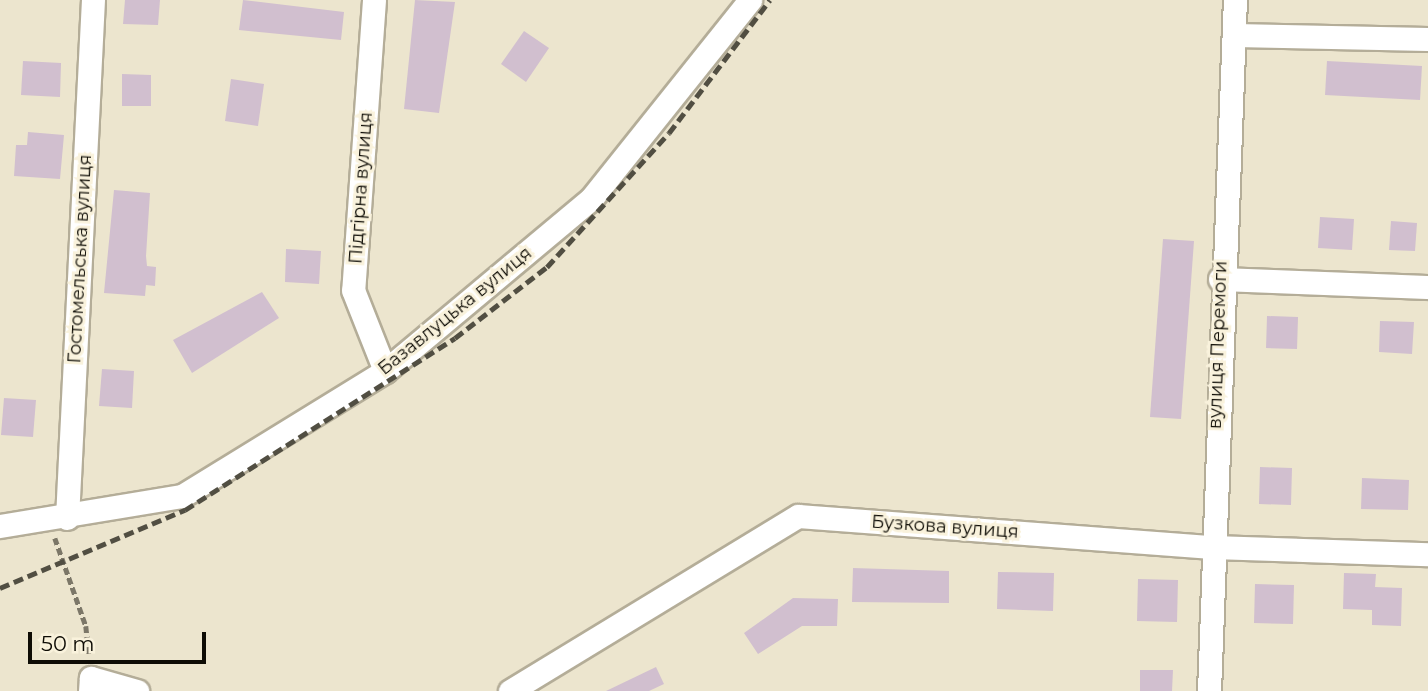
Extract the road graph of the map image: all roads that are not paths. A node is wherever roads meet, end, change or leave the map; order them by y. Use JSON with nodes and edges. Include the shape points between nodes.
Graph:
{"nodes":[{"id":1,"x":93,"y":0,"type":"edge"},
{"id":2,"x":374,"y":0,"type":"edge"},
{"id":3,"x":750,"y":0,"type":"edge"},
{"id":4,"x":1235,"y":0,"type":"edge"},
{"id":5,"x":1234,"y":35,"type":"junction"},
{"id":6,"x":1428,"y":39,"type":"edge"},
{"id":7,"x":1220,"y":279,"type":"junction"},
{"id":8,"x":1428,"y":287,"type":"edge"},
{"id":9,"x":385,"y":370,"type":"junction"},
{"id":10,"x":57,"y":518,"type":"junction"},
{"id":11,"x":0,"y":526,"type":"edge"},
{"id":12,"x":1212,"y":547,"type":"junction"},
{"id":13,"x":1428,"y":554,"type":"edge"},
{"id":14,"x":90,"y":685,"type":"edge"},
{"id":15,"x":137,"y":691,"type":"edge"},
{"id":16,"x":510,"y":691,"type":"edge"},
{"id":17,"x":1209,"y":691,"type":"edge"}],
"edges":[{"from":1,"to":10,"type":"street","name":"Гостомельська вулиця"},
{"from":2,"to":9,"type":"street","name":"Підгірна вулиця","via":[[353,290]]},
{"from":3,"to":9,"type":"street","name":"Базавлуцька вулиця","via":[[591,199]]},
{"from":4,"to":5,"type":"street","name":"вулиця Перемоги"},
{"from":5,"to":6,"type":"street"},
{"from":5,"to":7,"type":"street","name":"вулиця Перемоги"},
{"from":7,"to":8,"type":"street"},
{"from":7,"to":12,"type":"street","name":"вулиця Перемоги"},
{"from":9,"to":10,"type":"street","name":"Базавлуцька вулиця","via":[[182,496]]},
{"from":10,"to":11,"type":"street","name":"Базавлуцька вулиця"},
{"from":12,"to":13,"type":"street","name":"Бузкова вулиця"},
{"from":12,"to":16,"type":"street","name":"Бузкова вулиця","via":[[798,516]]},
{"from":12,"to":17,"type":"street","name":"вулиця Перемоги"},
{"from":14,"to":15,"type":"street"}]}
